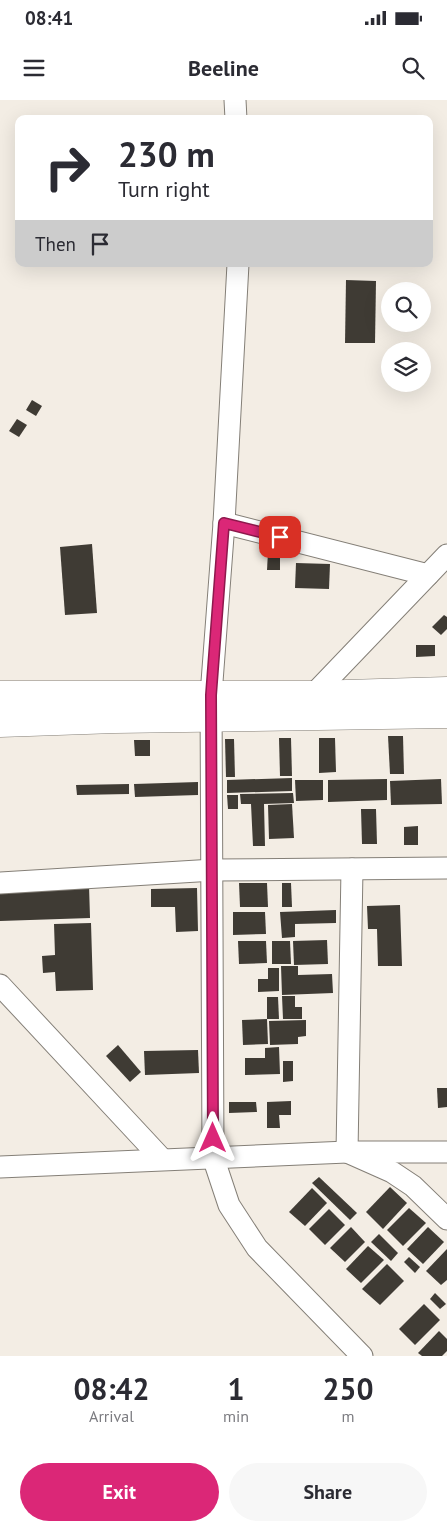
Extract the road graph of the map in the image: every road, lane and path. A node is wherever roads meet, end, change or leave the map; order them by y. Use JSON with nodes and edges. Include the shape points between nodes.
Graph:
{"nodes":[{"id":1,"x":235,"y":100,"type":"edge"},
{"id":2,"x":236,"y":115,"type":"edge"},
{"id":3,"x":238,"y":267,"type":"edge"},
{"id":4,"x":224,"y":523,"type":"junction"},
{"id":5,"x":447,"y":555,"type":"edge"},
{"id":6,"x":428,"y":575,"type":"junction"},
{"id":7,"x":447,"y":691,"type":"edge"},
{"id":8,"x":0,"y":695,"type":"edge"},
{"id":9,"x":313,"y":695,"type":"junction"},
{"id":10,"x":211,"y":706,"type":"junction"},
{"id":11,"x":447,"y":714,"type":"edge"},
{"id":12,"x":0,"y":723,"type":"edge"},
{"id":13,"x":447,"y":868,"type":"edge"},
{"id":14,"x":352,"y":869,"type":"junction"},
{"id":15,"x":214,"y":870,"type":"junction"},
{"id":16,"x":0,"y":883,"type":"edge"},
{"id":17,"x":0,"y":985,"type":"edge"},
{"id":18,"x":348,"y":1152,"type":"junction"},
{"id":19,"x":447,"y":1152,"type":"edge"},
{"id":20,"x":213,"y":1157,"type":"junction"},
{"id":21,"x":161,"y":1158,"type":"junction"},
{"id":22,"x":0,"y":1167,"type":"edge"},
{"id":23,"x":447,"y":1219,"type":"edge"},
{"id":24,"x":362,"y":1356,"type":"edge"}],
"edges":[{"from":1,"to":2,"type":"street"},
{"from":3,"to":4,"type":"street"},
{"from":4,"to":6,"type":"street"},
{"from":4,"to":10,"type":"street"},
{"from":5,"to":6,"type":"street"},
{"from":6,"to":9,"type":"street"},
{"from":7,"to":9,"type":"main road"},
{"from":8,"to":10,"type":"main road"},
{"from":9,"to":10,"type":"main road"},
{"from":10,"to":11,"type":"main road"},
{"from":10,"to":12,"type":"main road"},
{"from":10,"to":15,"type":"street"},
{"from":13,"to":14,"type":"street"},
{"from":14,"to":15,"type":"street"},
{"from":14,"to":18,"type":"street"},
{"from":15,"to":16,"type":"street"},
{"from":15,"to":20,"type":"street"},
{"from":17,"to":21,"type":"street"},
{"from":18,"to":19,"type":"street"},
{"from":18,"to":20,"type":"street"},
{"from":18,"to":23,"type":"street","via":[[392,1172],[413,1186]]},
{"from":20,"to":21,"type":"street"},
{"from":20,"to":24,"type":"street","via":[[229,1205],[257,1248]]},
{"from":21,"to":22,"type":"street"}]}
